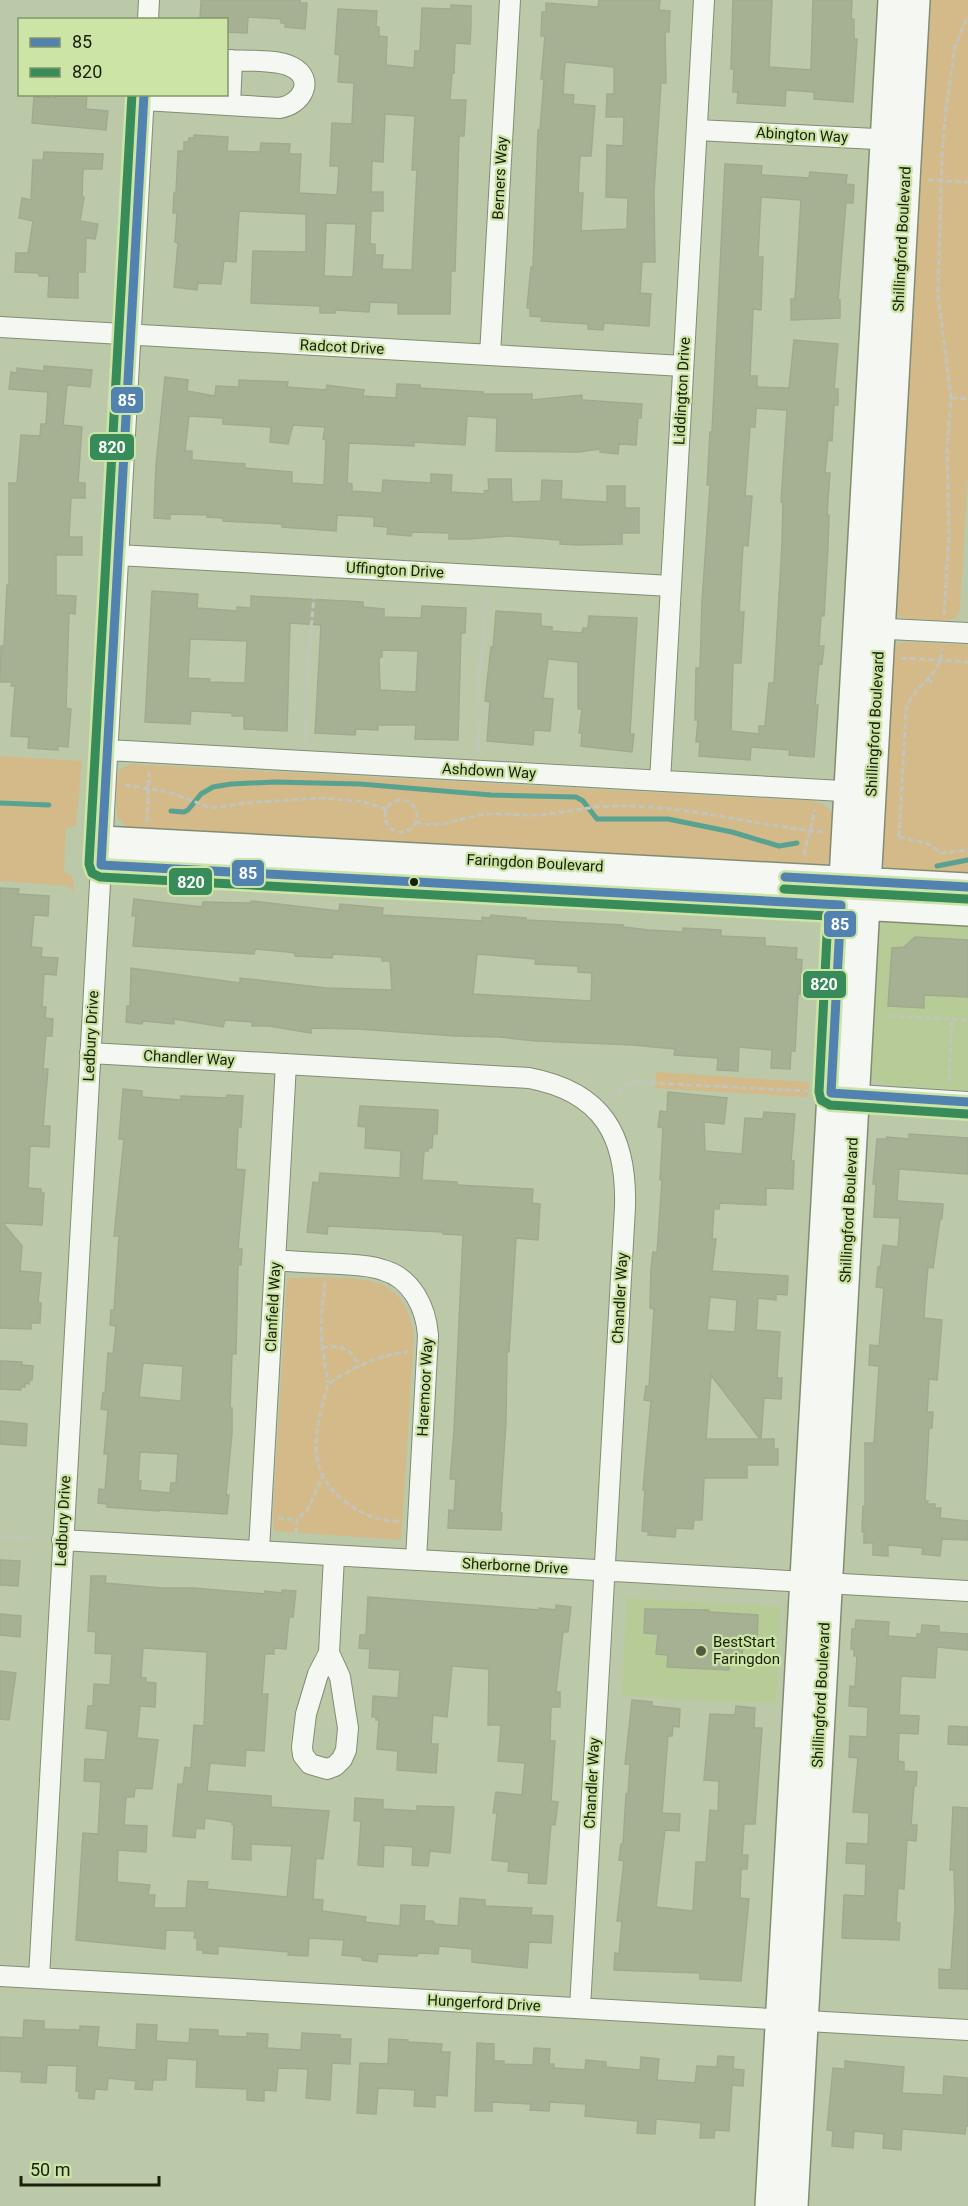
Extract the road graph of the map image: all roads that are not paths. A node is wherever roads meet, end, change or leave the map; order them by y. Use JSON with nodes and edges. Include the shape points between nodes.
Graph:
{"nodes":[{"id":1,"x":149,"y":0,"type":"edge"},
{"id":2,"x":510,"y":0,"type":"edge"},
{"id":3,"x":704,"y":0,"type":"edge"},
{"id":4,"x":892,"y":0,"type":"edge"},
{"id":5,"x":916,"y":0,"type":"edge"},
{"id":6,"x":148,"y":18,"type":"edge"},
{"id":7,"x":229,"y":60,"type":"edge"},
{"id":8,"x":144,"y":97,"type":"edge"},
{"id":9,"x":230,"y":105,"type":"junction"},
{"id":10,"x":697,"y":130,"type":"junction"},
{"id":11,"x":896,"y":140,"type":"junction"},
{"id":12,"x":0,"y":327,"type":"edge"},
{"id":13,"x":131,"y":335,"type":"junction"},
{"id":14,"x":490,"y":356,"type":"junction"},
{"id":15,"x":683,"y":366,"type":"junction"},
{"id":16,"x":118,"y":555,"type":"junction"},
{"id":17,"x":671,"y":586,"type":"junction"},
{"id":18,"x":868,"y":628,"type":"junction"},
{"id":19,"x":968,"y":633,"type":"edge"},
{"id":20,"x":108,"y":750,"type":"junction"},
{"id":21,"x":660,"y":781,"type":"junction"},
{"id":22,"x":859,"y":792,"type":"junction"},
{"id":23,"x":101,"y":852,"type":"junction"},
{"id":24,"x":468,"y":872,"type":"junction"},
{"id":25,"x":968,"y":887,"type":"edge"},
{"id":26,"x":854,"y":893,"type":"junction"},
{"id":27,"x":968,"y":912,"type":"edge"},
{"id":28,"x":90,"y":1053,"type":"junction"},
{"id":29,"x":286,"y":1064,"type":"junction"},
{"id":30,"x":833,"y":1093,"type":"junction"},
{"id":31,"x":968,"y":1102,"type":"edge"},
{"id":32,"x":276,"y":1260,"type":"junction"},
{"id":33,"x":62,"y":1540,"type":"junction"},
{"id":34,"x":259,"y":1550,"type":"junction"},
{"id":35,"x":334,"y":1556,"type":"junction"},
{"id":36,"x":416,"y":1560,"type":"junction"},
{"id":37,"x":604,"y":1571,"type":"junction"},
{"id":38,"x":816,"y":1582,"type":"junction"},
{"id":39,"x":968,"y":1591,"type":"edge"},
{"id":40,"x":329,"y":1653,"type":"junction"},
{"id":41,"x":0,"y":1976,"type":"edge"},
{"id":42,"x":39,"y":1978,"type":"junction"},
{"id":43,"x":580,"y":2008,"type":"junction"},
{"id":44,"x":791,"y":2020,"type":"junction"},
{"id":45,"x":968,"y":2030,"type":"edge"},
{"id":46,"x":785,"y":2131,"type":"junction"},
{"id":47,"x":769,"y":2206,"type":"edge"},
{"id":48,"x":794,"y":2206,"type":"edge"}],
"edges":[{"from":1,"to":6,"type":"street"},
{"from":2,"to":14,"type":"street","name":"Berners Way"},
{"from":3,"to":10,"type":"street","name":"Liddington Drive"},
{"from":4,"to":11,"type":"street","name":"Shillingford Boulevard"},
{"from":5,"to":11,"type":"street","name":"Shillingford Boulevard"},
{"from":7,"to":9,"type":"street"},
{"from":7,"to":9,"type":"street","via":[[284,64],[301,74],[304,83],[303,93],[290,107]]},
{"from":8,"to":9,"type":"street"},
{"from":8,"to":13,"type":"street","name":"Ledbury Drive"},
{"from":10,"to":11,"type":"street","name":"Abington Way"},
{"from":10,"to":15,"type":"street","name":"Liddington Drive"},
{"from":11,"to":18,"type":"street","name":"Shillingford Boulevard"},
{"from":12,"to":13,"type":"street","name":"Radcot Drive"},
{"from":13,"to":14,"type":"street","name":"Radcot Drive"},
{"from":13,"to":16,"type":"street","name":"Ledbury Drive"},
{"from":14,"to":15,"type":"street","name":"Radcot Drive"},
{"from":15,"to":17,"type":"street","name":"Liddington Drive"},
{"from":16,"to":17,"type":"street","name":"Uffington Drive"},
{"from":16,"to":20,"type":"street","name":"Ledbury Drive"},
{"from":17,"to":21,"type":"street","name":"Liddington Drive"},
{"from":18,"to":19,"type":"street"},
{"from":18,"to":22,"type":"street","name":"Shillingford Boulevard"},
{"from":20,"to":21,"type":"street","name":"Ashdown Way"},
{"from":20,"to":23,"type":"street","name":"Ledbury Drive"},
{"from":21,"to":22,"type":"street","name":"Ashdown Way"},
{"from":22,"to":26,"type":"street","name":"Shillingford Boulevard"},
{"from":23,"to":24,"type":"street","name":"Faringdon Boulevard"},
{"from":23,"to":24,"type":"street","name":"Faringdon Boulevard","via":[[146,842]]},
{"from":23,"to":28,"type":"street","name":"Ledbury Drive"},
{"from":24,"to":26,"type":"street","name":"Faringdon Boulevard"},
{"from":25,"to":26,"type":"street","name":"Faringdon Boulevard"},
{"from":26,"to":27,"type":"street","name":"Faringdon Boulevard"},
{"from":26,"to":30,"type":"street","name":"Shillingford Boulevard"},
{"from":28,"to":29,"type":"street","name":"Chandler Way"},
{"from":28,"to":33,"type":"street","name":"Ledbury Drive"},
{"from":29,"to":32,"type":"street","name":"Clanfield Way"},
{"from":29,"to":37,"type":"street","name":"Chandler Way","via":[[548,1082],[565,1088],[597,1110],[618,1143],[626,1184]]},
{"from":30,"to":31,"type":"street"},
{"from":30,"to":38,"type":"street","name":"Shillingford Boulevard"},
{"from":32,"to":34,"type":"street","name":"Clanfield Way"},
{"from":32,"to":36,"type":"street","name":"Haremoor Way","via":[[385,1270],[406,1284],[423,1308],[428,1353]]},
{"from":33,"to":34,"type":"street","name":"Sherborne Drive"},
{"from":33,"to":42,"type":"street","name":"Ledbury Drive"},
{"from":34,"to":35,"type":"street","name":"Sherborne Drive"},
{"from":35,"to":36,"type":"street","name":"Sherborne Drive"},
{"from":35,"to":40,"type":"street"},
{"from":36,"to":37,"type":"street","name":"Sherborne Drive"},
{"from":37,"to":38,"type":"street","name":"Sherborne Drive"},
{"from":37,"to":43,"type":"street","name":"Chandler Way"},
{"from":38,"to":39,"type":"street","name":"Sherborne Drive"},
{"from":38,"to":44,"type":"street","name":"Shillingford Boulevard"},
{"from":40,"to":40,"type":"street","via":[[340,1677],[348,1728],[342,1759],[327,1769],[310,1764],[302,1747],[306,1714]]},
{"from":41,"to":42,"type":"street","name":"Hungerford Drive"},
{"from":42,"to":43,"type":"street","name":"Hungerford Drive"},
{"from":43,"to":44,"type":"street","name":"Hungerford Drive"},
{"from":44,"to":45,"type":"street","name":"Hungerford Drive"},
{"from":44,"to":46,"type":"street","name":"Shillingford Boulevard"},
{"from":46,"to":47,"type":"street","name":"Shillingford Boulevard"},
{"from":46,"to":48,"type":"street","name":"Shillingford Boulevard"}]}
